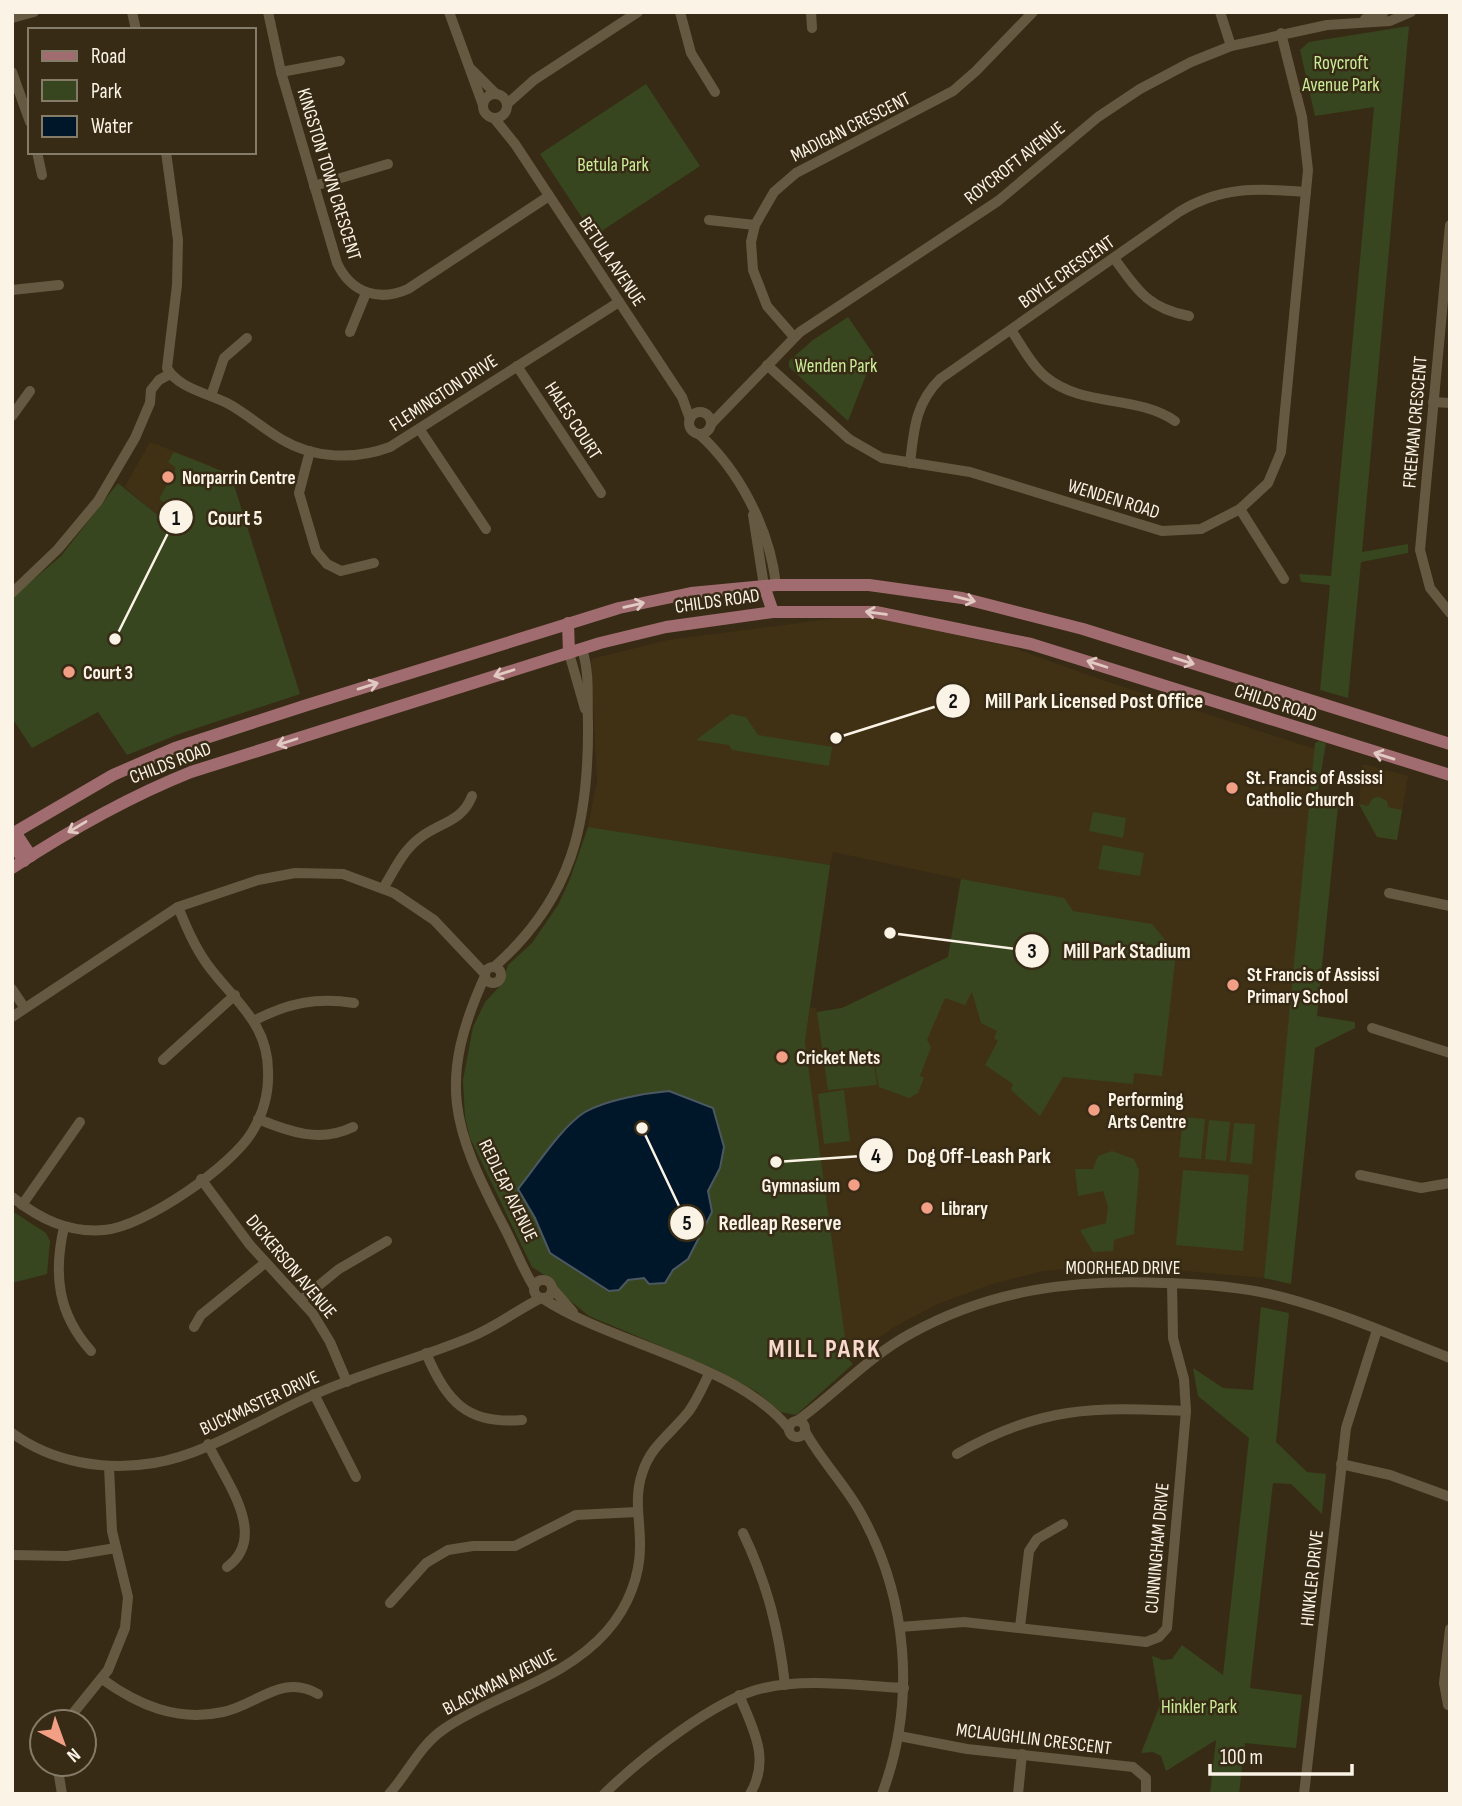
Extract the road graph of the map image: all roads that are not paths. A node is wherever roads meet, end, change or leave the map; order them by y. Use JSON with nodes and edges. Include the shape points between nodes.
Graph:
{"nodes":[{"id":1,"x":34,"y":12,"type":"edge"},
{"id":2,"x":268,"y":12,"type":"edge"},
{"id":3,"x":449,"y":12,"type":"edge"},
{"id":4,"x":638,"y":12,"type":"edge"},
{"id":5,"x":680,"y":12,"type":"edge"},
{"id":6,"x":811,"y":12,"type":"edge"},
{"id":7,"x":1033,"y":12,"type":"edge"},
{"id":8,"x":1220,"y":12,"type":"edge"},
{"id":9,"x":1384,"y":12,"type":"edge"},
{"id":10,"x":1411,"y":12,"type":"edge"},
{"id":11,"x":1326,"y":13,"type":"edge"},
{"id":12,"x":12,"y":18,"type":"edge"},
{"id":13,"x":1359,"y":21,"type":"junction"},
{"id":14,"x":1327,"y":25,"type":"junction"},
{"id":15,"x":812,"y":28,"type":"dead end"},
{"id":16,"x":1282,"y":33,"type":"junction"},
{"id":17,"x":1231,"y":46,"type":"junction"},
{"id":18,"x":340,"y":61,"type":"dead end"},
{"id":19,"x":469,"y":67,"type":"junction"},
{"id":20,"x":12,"y":72,"type":"edge"},
{"id":21,"x":281,"y":72,"type":"junction"},
{"id":22,"x":715,"y":92,"type":"dead end"},
{"id":23,"x":483,"y":105,"type":"junction"},
{"id":24,"x":500,"y":105,"type":"junction"},
{"id":25,"x":28,"y":116,"type":"edge"},
{"id":26,"x":37,"y":154,"type":"edge"},
{"id":27,"x":166,"y":154,"type":"edge"},
{"id":28,"x":388,"y":164,"type":"dead end"},
{"id":29,"x":42,"y":174,"type":"dead end"},
{"id":30,"x":314,"y":186,"type":"junction"},
{"id":31,"x":1306,"y":192,"type":"junction"},
{"id":32,"x":549,"y":196,"type":"junction"},
{"id":33,"x":709,"y":220,"type":"dead end"},
{"id":34,"x":755,"y":225,"type":"junction"},
{"id":35,"x":1450,"y":225,"type":"edge"},
{"id":36,"x":1114,"y":258,"type":"junction"},
{"id":37,"x":59,"y":285,"type":"dead end"},
{"id":38,"x":12,"y":290,"type":"edge"},
{"id":39,"x":366,"y":293,"type":"junction"},
{"id":40,"x":617,"y":299,"type":"junction"},
{"id":41,"x":1189,"y":316,"type":"dead end"},
{"id":42,"x":1012,"y":330,"type":"junction"},
{"id":43,"x":350,"y":332,"type":"dead end"},
{"id":44,"x":794,"y":337,"type":"junction"},
{"id":45,"x":247,"y":338,"type":"dead end"},
{"id":46,"x":767,"y":365,"type":"junction"},
{"id":47,"x":517,"y":366,"type":"junction"},
{"id":48,"x":167,"y":378,"type":"junction"},
{"id":49,"x":30,"y":391,"type":"dead end"},
{"id":50,"x":211,"y":396,"type":"junction"},
{"id":51,"x":682,"y":397,"type":"junction"},
{"id":52,"x":1433,"y":402,"type":"junction"},
{"id":53,"x":729,"y":403,"type":"junction"},
{"id":54,"x":1450,"y":403,"type":"edge"},
{"id":55,"x":702,"y":412,"type":"junction"},
{"id":56,"x":12,"y":416,"type":"edge"},
{"id":57,"x":690,"y":419,"type":"junction"},
{"id":58,"x":1175,"y":421,"type":"dead end"},
{"id":59,"x":711,"y":426,"type":"junction"},
{"id":60,"x":420,"y":430,"type":"junction"},
{"id":61,"x":699,"y":434,"type":"junction"},
{"id":62,"x":717,"y":450,"type":"junction"},
{"id":63,"x":310,"y":451,"type":"junction"},
{"id":64,"x":910,"y":463,"type":"junction"},
{"id":65,"x":601,"y":493,"type":"dead end"},
{"id":66,"x":1240,"y":509,"type":"junction"},
{"id":67,"x":486,"y":529,"type":"dead end"},
{"id":68,"x":374,"y":563,"type":"dead end"},
{"id":69,"x":1284,"y":579,"type":"dead end"},
{"id":70,"x":24,"y":581,"type":"junction"},
{"id":71,"x":770,"y":585,"type":"junction"},
{"id":72,"x":12,"y":587,"type":"edge"},
{"id":73,"x":12,"y":593,"type":"edge"},
{"id":74,"x":773,"y":612,"type":"junction"},
{"id":75,"x":1450,"y":613,"type":"edge"},
{"id":76,"x":568,"y":623,"type":"junction"},
{"id":77,"x":575,"y":651,"type":"junction"},
{"id":78,"x":1450,"y":744,"type":"edge"},
{"id":79,"x":1450,"y":775,"type":"edge"},
{"id":80,"x":472,"y":796,"type":"dead end"},
{"id":81,"x":13,"y":834,"type":"edge"},
{"id":82,"x":18,"y":862,"type":"edge"},
{"id":83,"x":384,"y":887,"type":"junction"},
{"id":84,"x":1389,"y":893,"type":"dead end"},
{"id":85,"x":1450,"y":906,"type":"edge"},
{"id":86,"x":178,"y":907,"type":"junction"},
{"id":87,"x":492,"y":974,"type":"junction"},
{"id":88,"x":12,"y":989,"type":"edge"},
{"id":89,"x":235,"y":995,"type":"junction"},
{"id":90,"x":354,"y":1003,"type":"dead end"},
{"id":91,"x":24,"y":1007,"type":"junction"},
{"id":92,"x":12,"y":1017,"type":"edge"},
{"id":93,"x":255,"y":1020,"type":"junction"},
{"id":94,"x":1372,"y":1028,"type":"dead end"},
{"id":95,"x":1450,"y":1053,"type":"edge"},
{"id":96,"x":163,"y":1060,"type":"dead end"},
{"id":97,"x":258,"y":1119,"type":"junction"},
{"id":98,"x":79,"y":1122,"type":"dead end"},
{"id":99,"x":353,"y":1127,"type":"dead end"},
{"id":100,"x":1360,"y":1175,"type":"dead end"},
{"id":101,"x":201,"y":1179,"type":"junction"},
{"id":102,"x":1450,"y":1184,"type":"edge"},
{"id":103,"x":12,"y":1197,"type":"edge"},
{"id":104,"x":22,"y":1205,"type":"junction"},
{"id":105,"x":64,"y":1227,"type":"junction"},
{"id":106,"x":387,"y":1241,"type":"dead end"},
{"id":107,"x":265,"y":1263,"type":"junction"},
{"id":108,"x":1172,"y":1283,"type":"junction"},
{"id":109,"x":539,"y":1290,"type":"junction"},
{"id":110,"x":301,"y":1300,"type":"junction"},
{"id":111,"x":579,"y":1318,"type":"junction"},
{"id":112,"x":194,"y":1327,"type":"dead end"},
{"id":113,"x":1381,"y":1332,"type":"junction"},
{"id":114,"x":91,"y":1351,"type":"dead end"},
{"id":115,"x":426,"y":1353,"type":"junction"},
{"id":116,"x":1450,"y":1358,"type":"edge"},
{"id":117,"x":709,"y":1374,"type":"junction"},
{"id":118,"x":347,"y":1382,"type":"junction"},
{"id":119,"x":314,"y":1394,"type":"junction"},
{"id":120,"x":1186,"y":1411,"type":"junction"},
{"id":121,"x":522,"y":1420,"type":"dead end"},
{"id":122,"x":799,"y":1428,"type":"junction"},
{"id":123,"x":12,"y":1433,"type":"edge"},
{"id":124,"x":208,"y":1444,"type":"junction"},
{"id":125,"x":957,"y":1454,"type":"dead end"},
{"id":126,"x":109,"y":1467,"type":"junction"},
{"id":127,"x":1341,"y":1468,"type":"junction"},
{"id":128,"x":356,"y":1477,"type":"dead end"},
{"id":129,"x":1450,"y":1497,"type":"edge"},
{"id":130,"x":637,"y":1512,"type":"junction"},
{"id":131,"x":1063,"y":1524,"type":"dead end"},
{"id":132,"x":743,"y":1533,"type":"dead end"},
{"id":133,"x":116,"y":1548,"type":"junction"},
{"id":134,"x":12,"y":1555,"type":"edge"},
{"id":135,"x":228,"y":1567,"type":"dead end"},
{"id":136,"x":390,"y":1604,"type":"dead end"},
{"id":137,"x":900,"y":1627,"type":"junction"},
{"id":138,"x":1020,"y":1627,"type":"junction"},
{"id":139,"x":1450,"y":1629,"type":"edge"},
{"id":140,"x":102,"y":1679,"type":"junction"},
{"id":141,"x":785,"y":1685,"type":"junction"},
{"id":142,"x":904,"y":1688,"type":"junction"},
{"id":143,"x":318,"y":1694,"type":"dead end"},
{"id":144,"x":739,"y":1695,"type":"junction"},
{"id":145,"x":1448,"y":1705,"type":"edge"},
{"id":146,"x":78,"y":1708,"type":"edge"},
{"id":147,"x":899,"y":1736,"type":"junction"},
{"id":148,"x":1022,"y":1754,"type":"junction"},
{"id":149,"x":389,"y":1794,"type":"edge"},
{"id":150,"x":604,"y":1794,"type":"edge"},
{"id":151,"x":750,"y":1794,"type":"edge"},
{"id":152,"x":882,"y":1794,"type":"edge"},
{"id":153,"x":1018,"y":1794,"type":"edge"},
{"id":154,"x":1146,"y":1794,"type":"edge"},
{"id":155,"x":1304,"y":1794,"type":"edge"}],
"edges":[{"from":1,"to":12,"type":"street"},
{"from":2,"to":21,"type":"street","name":"KINGSTON TOWN CRESCENT"},
{"from":3,"to":19,"type":"street","name":"BETULA AVENUE"},
{"from":4,"to":24,"type":"street"},
{"from":5,"to":22,"type":"street","via":[[691,52]]},
{"from":6,"to":15,"type":"street"},
{"from":7,"to":34,"type":"street","name":"MADIGAN CRESCENT","via":[[953,91],[787,178],[766,202]]},
{"from":8,"to":17,"type":"street"},
{"from":9,"to":13,"type":"street","name":"ROYCROFT AVENUE"},
{"from":10,"to":13,"type":"street","name":"ROYCROFT AVENUE","via":[[1390,21]]},
{"from":11,"to":14,"type":"street"},
{"from":13,"to":14,"type":"street","name":"ROYCROFT AVENUE"},
{"from":14,"to":16,"type":"street","name":"ROYCROFT AVENUE"},
{"from":16,"to":17,"type":"street","name":"ROYCROFT AVENUE"},
{"from":16,"to":31,"type":"street","name":"WENDEN ROAD","via":[[1306,138]]},
{"from":17,"to":44,"type":"street","name":"ROYCROFT AVENUE","via":[[1191,62],[1121,101],[1020,185]]},
{"from":18,"to":21,"type":"street"},
{"from":19,"to":23,"type":"street","name":"BETULA AVENUE"},
{"from":19,"to":24,"type":"street","name":"BETULA AVENUE"},
{"from":20,"to":25,"type":"street"},
{"from":21,"to":30,"type":"street","name":"KINGSTON TOWN CRESCENT"},
{"from":23,"to":24,"type":"street","via":[[485,98]]},
{"from":23,"to":24,"type":"street","name":"BETULA AVENUE","via":[[487,115]]},
{"from":24,"to":32,"type":"street","name":"BETULA AVENUE","via":[[515,144]]},
{"from":26,"to":29,"type":"street"},
{"from":27,"to":48,"type":"street","via":[[178,240]]},
{"from":28,"to":30,"type":"street"},
{"from":30,"to":39,"type":"street","name":"KINGSTON TOWN CRESCENT","via":[[341,270]]},
{"from":31,"to":36,"type":"street","name":"BOYLE CRESCENT","via":[[1249,188],[1219,193],[1179,212]]},
{"from":31,"to":66,"type":"street","name":"WENDEN ROAD","via":[[1282,452],[1268,483]]},
{"from":32,"to":39,"type":"street","via":[[408,289],[389,295]]},
{"from":32,"to":40,"type":"street","name":"BETULA AVENUE"},
{"from":33,"to":34,"type":"street"},
{"from":34,"to":44,"type":"street","name":"MADIGAN CRESCENT","via":[[751,256],[756,283],[767,306]]},
{"from":35,"to":52,"type":"street","name":"FREEMAN CRESCENT"},
{"from":36,"to":41,"type":"street","via":[[1149,301]]},
{"from":36,"to":42,"type":"street","name":"BOYLE CRESCENT"},
{"from":37,"to":38,"type":"street"},
{"from":39,"to":43,"type":"street"},
{"from":40,"to":47,"type":"street","name":"FLEMINGTON DRIVE"},
{"from":40,"to":51,"type":"street","name":"BETULA AVENUE"},
{"from":42,"to":58,"type":"street","via":[[1037,368],[1061,387],[1158,411]]},
{"from":42,"to":64,"type":"street","name":"BOYLE CRESCENT","via":[[932,387],[916,416]]},
{"from":44,"to":46,"type":"street","name":"ROYCROFT AVENUE"},
{"from":45,"to":50,"type":"street","via":[[224,358]]},
{"from":46,"to":53,"type":"street","name":"ROYCROFT AVENUE"},
{"from":46,"to":64,"type":"street","name":"WENDEN ROAD","via":[[853,442],[882,458]]},
{"from":47,"to":60,"type":"street","name":"FLEMINGTON DRIVE"},
{"from":47,"to":65,"type":"street","name":"HALES COURT"},
{"from":48,"to":50,"type":"street","name":"FLEMINGTON DRIVE"},
{"from":48,"to":70,"type":"street","via":[[151,390],[150,403],[125,457],[98,501]]},
{"from":49,"to":56,"type":"street"},
{"from":50,"to":63,"type":"street","name":"FLEMINGTON DRIVE","via":[[279,438]]},
{"from":51,"to":55,"type":"street","name":"BETULA AVENUE"},
{"from":51,"to":57,"type":"street","name":"BETULA AVENUE"},
{"from":52,"to":54,"type":"street"},
{"from":52,"to":75,"type":"street","name":"FREEMAN CRESCENT","via":[[1420,550],[1430,588]]},
{"from":53,"to":55,"type":"street","name":"ROYCROFT AVENUE"},
{"from":53,"to":59,"type":"street","name":"ROYCROFT AVENUE"},
{"from":55,"to":57,"type":"street","name":"ROYCROFT AVENUE"},
{"from":55,"to":59,"type":"street","name":"BETULA AVENUE"},
{"from":57,"to":61,"type":"street","name":"BETULA AVENUE","via":[[691,429]]},
{"from":59,"to":61,"type":"street"},
{"from":59,"to":62,"type":"street"},
{"from":60,"to":63,"type":"street","name":"FLEMINGTON DRIVE","via":[[366,454]]},
{"from":60,"to":67,"type":"street"},
{"from":61,"to":62,"type":"street"},
{"from":62,"to":71,"type":"street","via":[[767,538]]},
{"from":63,"to":68,"type":"street","via":[[299,493],[316,551],[327,564],[341,570]]},
{"from":64,"to":66,"type":"street","name":"WENDEN ROAD","via":[[970,472],[1162,531],[1201,529]]},
{"from":66,"to":69,"type":"street"},
{"from":70,"to":72,"type":"street"},
{"from":70,"to":73,"type":"street"},
{"from":71,"to":74,"type":"main road"},
{"from":76,"to":71,"type":"main road","name":"CHILDS ROAD","one_way":true,"via":[[656,599]]},
{"from":71,"to":78,"type":"main road","name":"CHILDS ROAD","one_way":true,"via":[[869,585],[961,598],[1083,629]]},
{"from":74,"to":77,"type":"main road","name":"CHILDS ROAD","via":[[666,627]]},
{"from":79,"to":74,"type":"main road","name":"CHILDS ROAD","one_way":true,"via":[[1018,640],[876,612]]},
{"from":76,"to":77,"type":"main road"},
{"from":81,"to":76,"type":"main road","name":"CHILDS ROAD","one_way":true,"via":[[113,775],[175,748]]},
{"from":77,"to":82,"type":"main road","name":"CHILDS ROAD","one_way":true,"via":[[191,772],[134,795]]},
{"from":77,"to":87,"type":"street","via":[[589,683],[588,779],[573,852],[547,908]]},
{"from":80,"to":83,"type":"street","via":[[459,817],[407,849]]},
{"from":81,"to":82,"type":"main road"},
{"from":83,"to":86,"type":"street","via":[[342,874],[295,873],[258,880]]},
{"from":83,"to":87,"type":"street","via":[[423,911]]},
{"from":84,"to":85,"type":"street"},
{"from":86,"to":89,"type":"street","via":[[206,963]]},
{"from":86,"to":91,"type":"street"},
{"from":87,"to":109,"type":"street","name":"REDLEAP AVENUE","via":[[472,1012],[458,1060],[459,1123],[476,1173]]},
{"from":88,"to":91,"type":"street"},
{"from":89,"to":93,"type":"street"},
{"from":89,"to":96,"type":"street"},
{"from":90,"to":93,"type":"street","via":[[311,1000]]},
{"from":91,"to":92,"type":"street"},
{"from":93,"to":97,"type":"street","via":[[268,1071]]},
{"from":94,"to":95,"type":"street"},
{"from":97,"to":99,"type":"street","via":[[316,1136]]},
{"from":97,"to":101,"type":"street","via":[[237,1151]]},
{"from":98,"to":104,"type":"street"},
{"from":100,"to":102,"type":"street","via":[[1421,1188]]},
{"from":101,"to":105,"type":"street","via":[[131,1225],[103,1231]]},
{"from":101,"to":107,"type":"street","name":"DICKERSON AVENUE"},
{"from":103,"to":104,"type":"street"},
{"from":104,"to":105,"type":"street"},
{"from":105,"to":114,"type":"street","via":[[57,1278],[62,1304],[73,1329]]},
{"from":106,"to":110,"type":"street","via":[[351,1261]]},
{"from":107,"to":110,"type":"street","name":"DICKERSON AVENUE"},
{"from":107,"to":112,"type":"street","via":[[201,1315]]},
{"from":108,"to":113,"type":"street","name":"MOORHEAD DRIVE","via":[[1264,1293]]},
{"from":108,"to":120,"type":"street","name":"CUNNINGHAM DRIVE","via":[[1173,1338],[1184,1379]]},
{"from":108,"to":122,"type":"street","name":"MOORHEAD DRIVE","via":[[1115,1280],[1061,1284],[977,1304],[894,1344],[847,1378]]},
{"from":109,"to":111,"type":"street"},
{"from":109,"to":111,"type":"street","via":[[550,1283]]},
{"from":109,"to":115,"type":"street","name":"BUCKMASTER DRIVE","via":[[475,1336]]},
{"from":110,"to":118,"type":"street","name":"DICKERSON AVENUE","via":[[330,1342]]},
{"from":111,"to":117,"type":"street"},
{"from":113,"to":116,"type":"street","name":"MOORHEAD DRIVE"},
{"from":113,"to":127,"type":"street","name":"HINKLER DRIVE","via":[[1351,1409]]},
{"from":115,"to":118,"type":"street","name":"BUCKMASTER DRIVE"},
{"from":115,"to":121,"type":"street","via":[[440,1384],[465,1410],[496,1421]]},
{"from":117,"to":122,"type":"street"},
{"from":117,"to":130,"type":"street","name":"BLACKMAN AVENUE","via":[[689,1411],[651,1453],[639,1486]]},
{"from":118,"to":119,"type":"street","name":"BUCKMASTER DRIVE"},
{"from":119,"to":124,"type":"street","name":"BUCKMASTER DRIVE"},
{"from":119,"to":128,"type":"street"},
{"from":120,"to":125,"type":"street","via":[[1100,1408],[1059,1413],[1013,1426]]},
{"from":120,"to":138,"type":"street","name":"CUNNINGHAM DRIVE","via":[[1163,1634],[1146,1642]]},
{"from":122,"to":137,"type":"street","via":[[867,1526],[883,1561]]},
{"from":123,"to":126,"type":"street","name":"BUCKMASTER DRIVE","via":[[54,1455]]},
{"from":124,"to":126,"type":"street","name":"BUCKMASTER DRIVE","via":[[158,1463]]},
{"from":124,"to":135,"type":"street","via":[[246,1525],[243,1549]]},
{"from":126,"to":133,"type":"street","via":[[109,1508]]},
{"from":127,"to":129,"type":"street","via":[[1381,1472]]},
{"from":127,"to":155,"type":"street","name":"HINKLER DRIVE"},
{"from":130,"to":136,"type":"street","via":[[576,1515],[516,1546],[447,1550],[426,1563]]},
{"from":130,"to":149,"type":"street","name":"BLACKMAN AVENUE","via":[[637,1572],[629,1597],[608,1629],[567,1666],[442,1730],[424,1746]]},
{"from":131,"to":138,"type":"street","via":[[1037,1539],[1029,1551]]},
{"from":132,"to":141,"type":"street","via":[[769,1594]]},
{"from":133,"to":134,"type":"street","via":[[67,1556]]},
{"from":133,"to":140,"type":"street","via":[[126,1581],[127,1612],[121,1643]]},
{"from":137,"to":138,"type":"street","name":"CUNNINGHAM DRIVE","via":[[964,1622]]},
{"from":137,"to":142,"type":"street"},
{"from":139,"to":145,"type":"street","via":[[1444,1684]]},
{"from":140,"to":143,"type":"street","via":[[139,1703],[180,1714],[224,1712],[290,1685]]},
{"from":140,"to":146,"type":"street"},
{"from":141,"to":142,"type":"street"},
{"from":141,"to":144,"type":"street"},
{"from":142,"to":147,"type":"street"},
{"from":144,"to":150,"type":"street","via":[[698,1720]]},
{"from":144,"to":151,"type":"street","via":[[761,1752],[760,1776]]},
{"from":147,"to":148,"type":"street","name":"MCLAUGHLIN CRESCENT"},
{"from":147,"to":152,"type":"street"},
{"from":148,"to":153,"type":"street"},
{"from":148,"to":154,"type":"street","name":"MCLAUGHLIN CRESCENT","via":[[1133,1767],[1146,1778]]}]}
